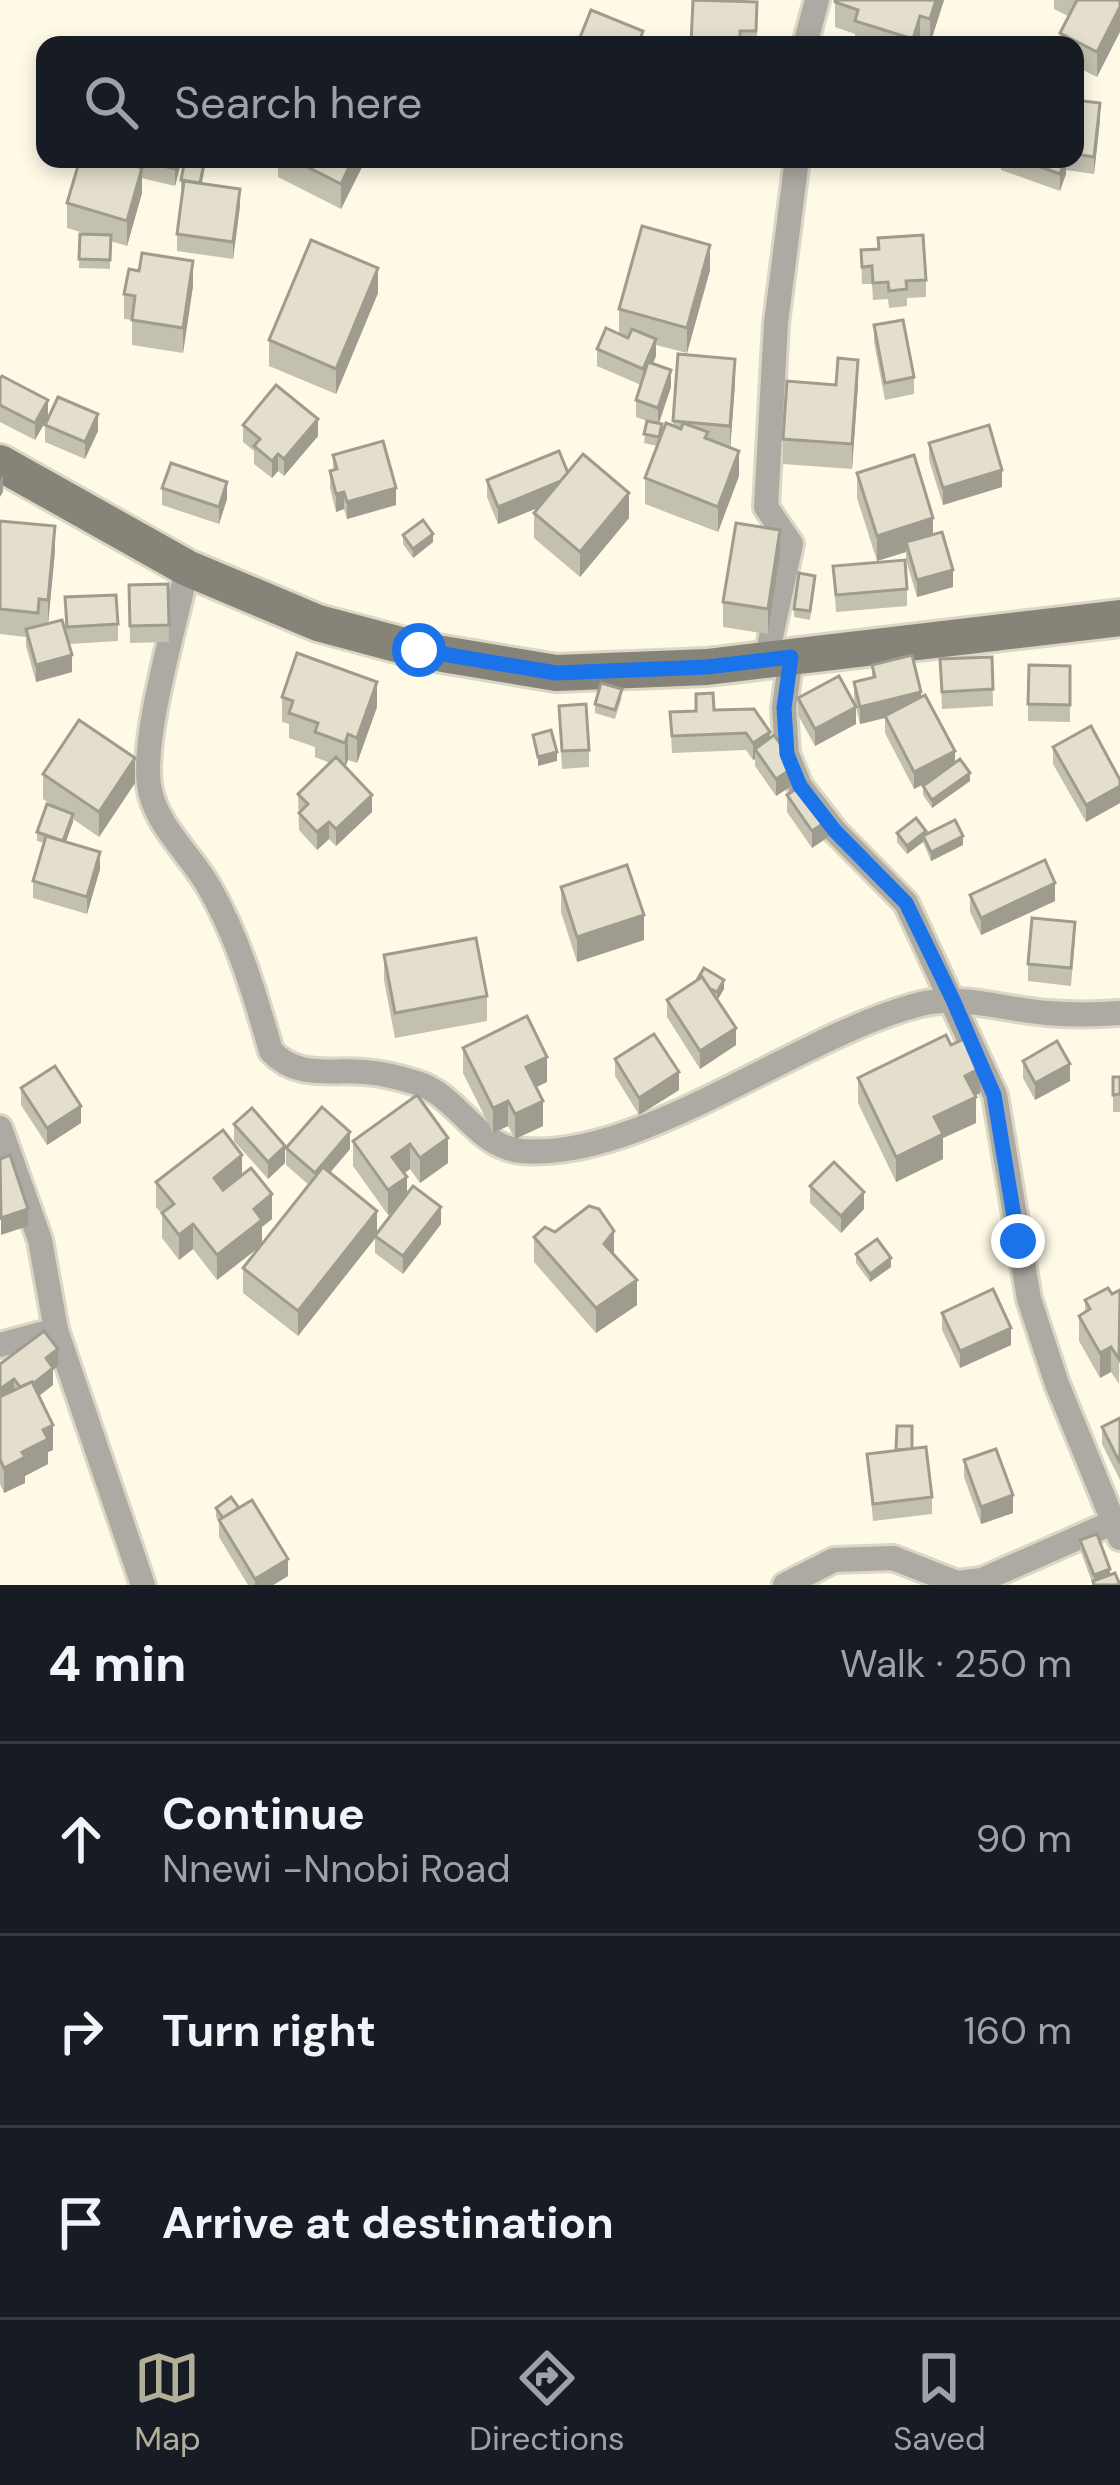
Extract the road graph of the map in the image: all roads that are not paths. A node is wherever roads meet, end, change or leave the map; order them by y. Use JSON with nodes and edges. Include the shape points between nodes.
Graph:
{"nodes":[{"id":1,"x":817,"y":0,"type":"edge"},
{"id":2,"x":808,"y":36,"type":"edge"},
{"id":3,"x":796,"y":168,"type":"edge"},
{"id":4,"x":0,"y":464,"type":"edge"},
{"id":5,"x":188,"y":568,"type":"junction"},
{"id":6,"x":1120,"y":618,"type":"edge"},
{"id":7,"x":779,"y":659,"type":"junction"},
{"id":8,"x":953,"y":1000,"type":"junction"},
{"id":9,"x":1120,"y":1013,"type":"edge"},
{"id":10,"x":0,"y":1128,"type":"edge"},
{"id":11,"x":56,"y":1330,"type":"junction"},
{"id":12,"x":0,"y":1345,"type":"edge"},
{"id":13,"x":1117,"y":1530,"type":"edge"},
{"id":14,"x":143,"y":1585,"type":"edge"},
{"id":15,"x":785,"y":1585,"type":"edge"}],
"edges":[{"from":1,"to":2,"type":"street"},
{"from":3,"to":7,"type":"street","via":[[776,322],[766,507],[791,544]]},
{"from":4,"to":5,"type":"main road"},
{"from":5,"to":7,"type":"main road","via":[[319,623],[533,669]]},
{"from":5,"to":8,"type":"street","via":[[148,788],[236,942],[271,1051],[283,1064],[423,1084],[491,1142],[522,1151],[652,1124],[778,1060],[893,1013]]},
{"from":6,"to":7,"type":"main road"},
{"from":7,"to":8,"type":"street","via":[[787,754],[800,786],[906,903]]},
{"from":8,"to":9,"type":"street"},
{"from":8,"to":13,"type":"street","via":[[994,1095],[1029,1299]]},
{"from":10,"to":11,"type":"street","via":[[40,1240]]},
{"from":11,"to":12,"type":"street"},
{"from":11,"to":14,"type":"street"},
{"from":13,"to":15,"type":"street","via":[[982,1580],[957,1583],[893,1558],[834,1560]]}]}
